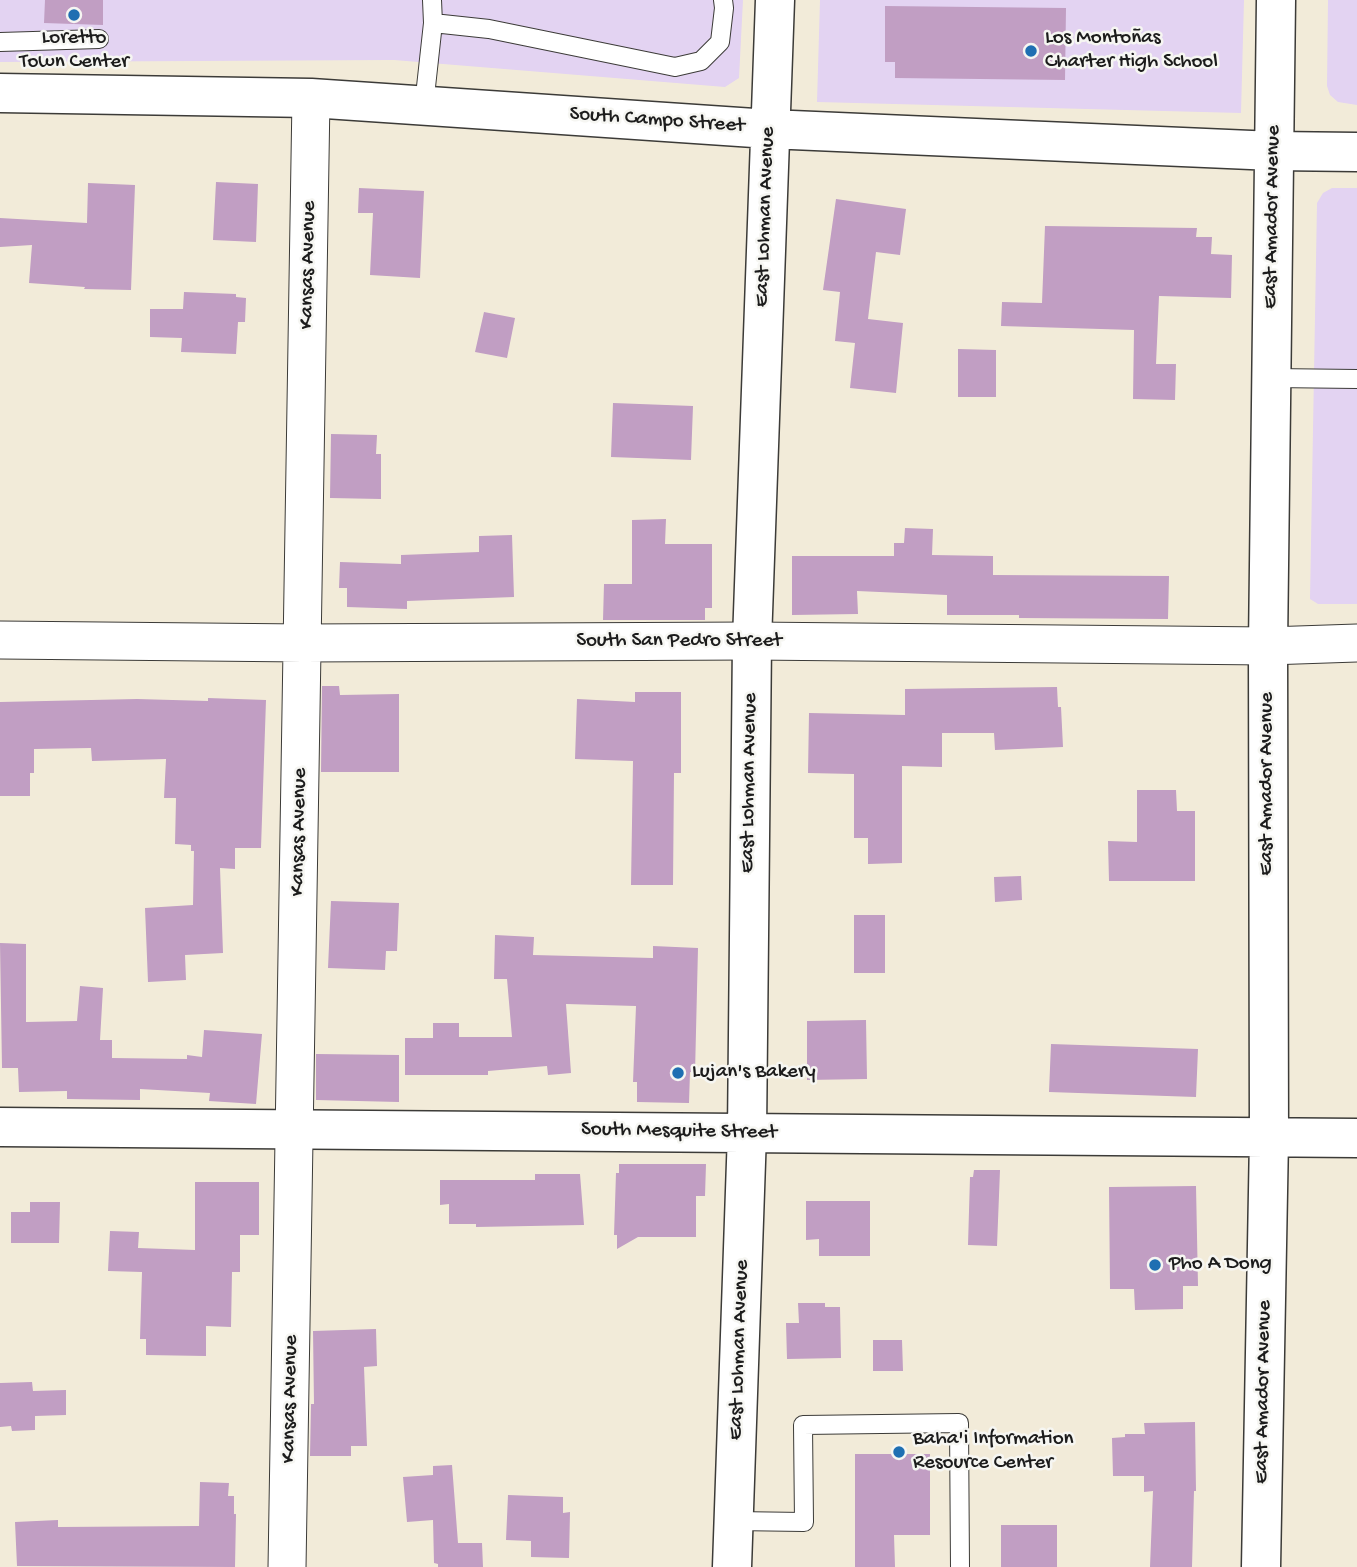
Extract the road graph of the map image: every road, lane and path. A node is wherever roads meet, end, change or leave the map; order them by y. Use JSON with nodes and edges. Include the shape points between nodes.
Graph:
{"nodes":[{"id":1,"x":432,"y":0,"type":"edge"},
{"id":2,"x":723,"y":0,"type":"edge"},
{"id":3,"x":775,"y":0,"type":"edge"},
{"id":4,"x":1276,"y":0,"type":"edge"},
{"id":5,"x":433,"y":23,"type":"junction"},
{"id":6,"x":99,"y":39,"type":"dead end"},
{"id":7,"x":0,"y":42,"type":"edge"},
{"id":8,"x":0,"y":93,"type":"edge"},
{"id":9,"x":312,"y":98,"type":"junction"},
{"id":10,"x":424,"y":105,"type":"junction"},
{"id":11,"x":769,"y":129,"type":"junction"},
{"id":12,"x":1274,"y":151,"type":"junction"},
{"id":13,"x":1357,"y":152,"type":"edge"},
{"id":14,"x":1272,"y":378,"type":"junction"},
{"id":15,"x":1357,"y":379,"type":"edge"},
{"id":16,"x":0,"y":640,"type":"edge"},
{"id":17,"x":752,"y":641,"type":"junction"},
{"id":18,"x":303,"y":643,"type":"junction"},
{"id":19,"x":1357,"y":643,"type":"edge"},
{"id":20,"x":1268,"y":646,"type":"junction"},
{"id":21,"x":0,"y":1127,"type":"edge"},
{"id":22,"x":296,"y":1128,"type":"junction"},
{"id":23,"x":747,"y":1133,"type":"junction"},
{"id":24,"x":1269,"y":1138,"type":"junction"},
{"id":25,"x":1357,"y":1138,"type":"edge"},
{"id":26,"x":734,"y":1521,"type":"junction"},
{"id":27,"x":287,"y":1567,"type":"edge"},
{"id":28,"x":732,"y":1567,"type":"edge"},
{"id":29,"x":960,"y":1567,"type":"edge"},
{"id":30,"x":1261,"y":1567,"type":"edge"}],
"edges":[{"from":1,"to":5,"type":"lane"},
{"from":2,"to":5,"type":"lane","via":[[720,42],[701,61],[675,67],[489,29]]},
{"from":3,"to":11,"type":"main road","name":"East Lohman Avenue"},
{"from":4,"to":12,"type":"main road","name":"East Amador Avenue"},
{"from":5,"to":10,"type":"lane"},
{"from":6,"to":7,"type":"lane"},
{"from":8,"to":9,"type":"main road","name":"South Campo Street"},
{"from":9,"to":10,"type":"main road","name":"South Campo Street"},
{"from":9,"to":18,"type":"street","name":"Kansas Avenue"},
{"from":10,"to":11,"type":"main road","name":"South Campo Street"},
{"from":11,"to":12,"type":"main road","name":"South Campo Street"},
{"from":11,"to":17,"type":"main road","name":"East Lohman Avenue"},
{"from":12,"to":13,"type":"main road","name":"South Campo Street"},
{"from":12,"to":14,"type":"main road","name":"East Amador Avenue"},
{"from":14,"to":15,"type":"lane"},
{"from":14,"to":20,"type":"main road","name":"East Amador Avenue"},
{"from":16,"to":18,"type":"street","name":"South San Pedro Street"},
{"from":17,"to":18,"type":"street","name":"South San Pedro Street"},
{"from":17,"to":20,"type":"street","name":"South San Pedro Street"},
{"from":17,"to":23,"type":"main road","name":"East Lohman Avenue"},
{"from":18,"to":22,"type":"street","name":"Kansas Avenue"},
{"from":19,"to":20,"type":"street","name":"South San Pedro Street"},
{"from":20,"to":24,"type":"main road","name":"East Amador Avenue"},
{"from":21,"to":22,"type":"main road","name":"South Mesquite Street"},
{"from":22,"to":23,"type":"main road","name":"South Mesquite Street"},
{"from":22,"to":27,"type":"street","name":"Kansas Avenue"},
{"from":23,"to":24,"type":"main road","name":"South Mesquite Street"},
{"from":23,"to":26,"type":"main road","name":"East Lohman Avenue"},
{"from":24,"to":25,"type":"main road","name":"South Mesquite Street"},
{"from":24,"to":30,"type":"main road","name":"East Amador Avenue"},
{"from":26,"to":28,"type":"main road","name":"East Lohman Avenue"},
{"from":26,"to":29,"type":"lane","via":[[804,1522],[803,1425],[959,1423]]}]}
